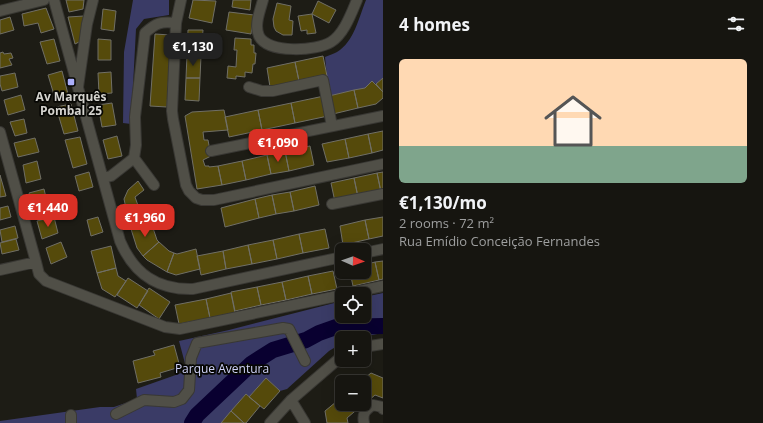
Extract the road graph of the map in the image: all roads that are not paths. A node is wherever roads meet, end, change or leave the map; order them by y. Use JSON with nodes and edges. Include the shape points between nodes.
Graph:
{"nodes":[{"id":1,"x":44,"y":0,"type":"edge"},
{"id":2,"x":54,"y":0,"type":"edge"},
{"id":3,"x":93,"y":0,"type":"edge"},
{"id":4,"x":181,"y":0,"type":"edge"},
{"id":5,"x":263,"y":0,"type":"edge"},
{"id":6,"x":357,"y":0,"type":"edge"},
{"id":7,"x":0,"y":11,"type":"edge"},
{"id":8,"x":176,"y":22,"type":"junction"},
{"id":9,"x":249,"y":88,"type":"dead end"},
{"id":10,"x":78,"y":91,"type":"junction"},
{"id":11,"x":383,"y":116,"type":"edge"},
{"id":12,"x":332,"y":126,"type":"junction"},
{"id":13,"x":0,"y":132,"type":"edge"},
{"id":14,"x":211,"y":151,"type":"dead end"},
{"id":15,"x":134,"y":158,"type":"junction"},
{"id":16,"x":383,"y":164,"type":"edge"},
{"id":17,"x":104,"y":178,"type":"junction"},
{"id":18,"x":154,"y":185,"type":"dead end"},
{"id":19,"x":383,"y":194,"type":"edge"},
{"id":20,"x":332,"y":204,"type":"dead end"},
{"id":21,"x":383,"y":249,"type":"edge"},
{"id":22,"x":371,"y":252,"type":"edge"},
{"id":23,"x":335,"y":259,"type":"edge"},
{"id":24,"x":36,"y":262,"type":"junction"},
{"id":25,"x":0,"y":270,"type":"edge"},
{"id":26,"x":383,"y":286,"type":"edge"},
{"id":27,"x":371,"y":289,"type":"edge"},
{"id":28,"x":335,"y":296,"type":"edge"},
{"id":29,"x":383,"y":344,"type":"edge"},
{"id":30,"x":371,"y":346,"type":"edge"},
{"id":31,"x":305,"y":361,"type":"dead end"},
{"id":32,"x":335,"y":362,"type":"edge"},
{"id":33,"x":291,"y":400,"type":"junction"},
{"id":34,"x":383,"y":409,"type":"edge"},
{"id":35,"x":116,"y":414,"type":"dead end"},
{"id":36,"x":270,"y":423,"type":"edge"},
{"id":37,"x":305,"y":423,"type":"edge"},
{"id":38,"x":364,"y":423,"type":"edge"}],
"edges":[{"from":1,"to":7,"type":"street"},
{"from":2,"to":10,"type":"street"},
{"from":3,"to":10,"type":"street","via":[[87,24]]},
{"from":4,"to":8,"type":"street"},
{"from":5,"to":6,"type":"street","via":[[257,28],[263,42],[287,48],[316,48],[331,42],[341,32]]},
{"from":8,"to":15,"type":"street","via":[[155,24],[145,33],[135,117]]},
{"from":8,"to":16,"type":"street","via":[[172,111],[186,185],[196,198],[214,200]]},
{"from":9,"to":12,"type":"street","via":[[273,91],[323,80]]},
{"from":10,"to":17,"type":"street"},
{"from":11,"to":12,"type":"street"},
{"from":12,"to":14,"type":"street"},
{"from":13,"to":24,"type":"street"},
{"from":15,"to":17,"type":"street","via":[[111,176]]},
{"from":15,"to":18,"type":"street"},
{"from":17,"to":23,"type":"street","via":[[120,241],[126,254],[136,268],[161,284],[193,289]]},
{"from":19,"to":20,"type":"street"},
{"from":21,"to":22,"type":"street"},
{"from":24,"to":25,"type":"street"},
{"from":24,"to":28,"type":"street","via":[[39,274],[46,282],[165,327],[180,328]]},
{"from":26,"to":27,"type":"street"},
{"from":29,"to":30,"type":"street"},
{"from":31,"to":35,"type":"street","via":[[289,329],[283,328],[196,343],[191,358],[189,390],[182,399],[174,402],[144,400]]},
{"from":32,"to":33,"type":"street"},
{"from":33,"to":36,"type":"street"},
{"from":33,"to":37,"type":"street"},
{"from":34,"to":38,"type":"street","via":[[373,405],[365,410]]}]}
